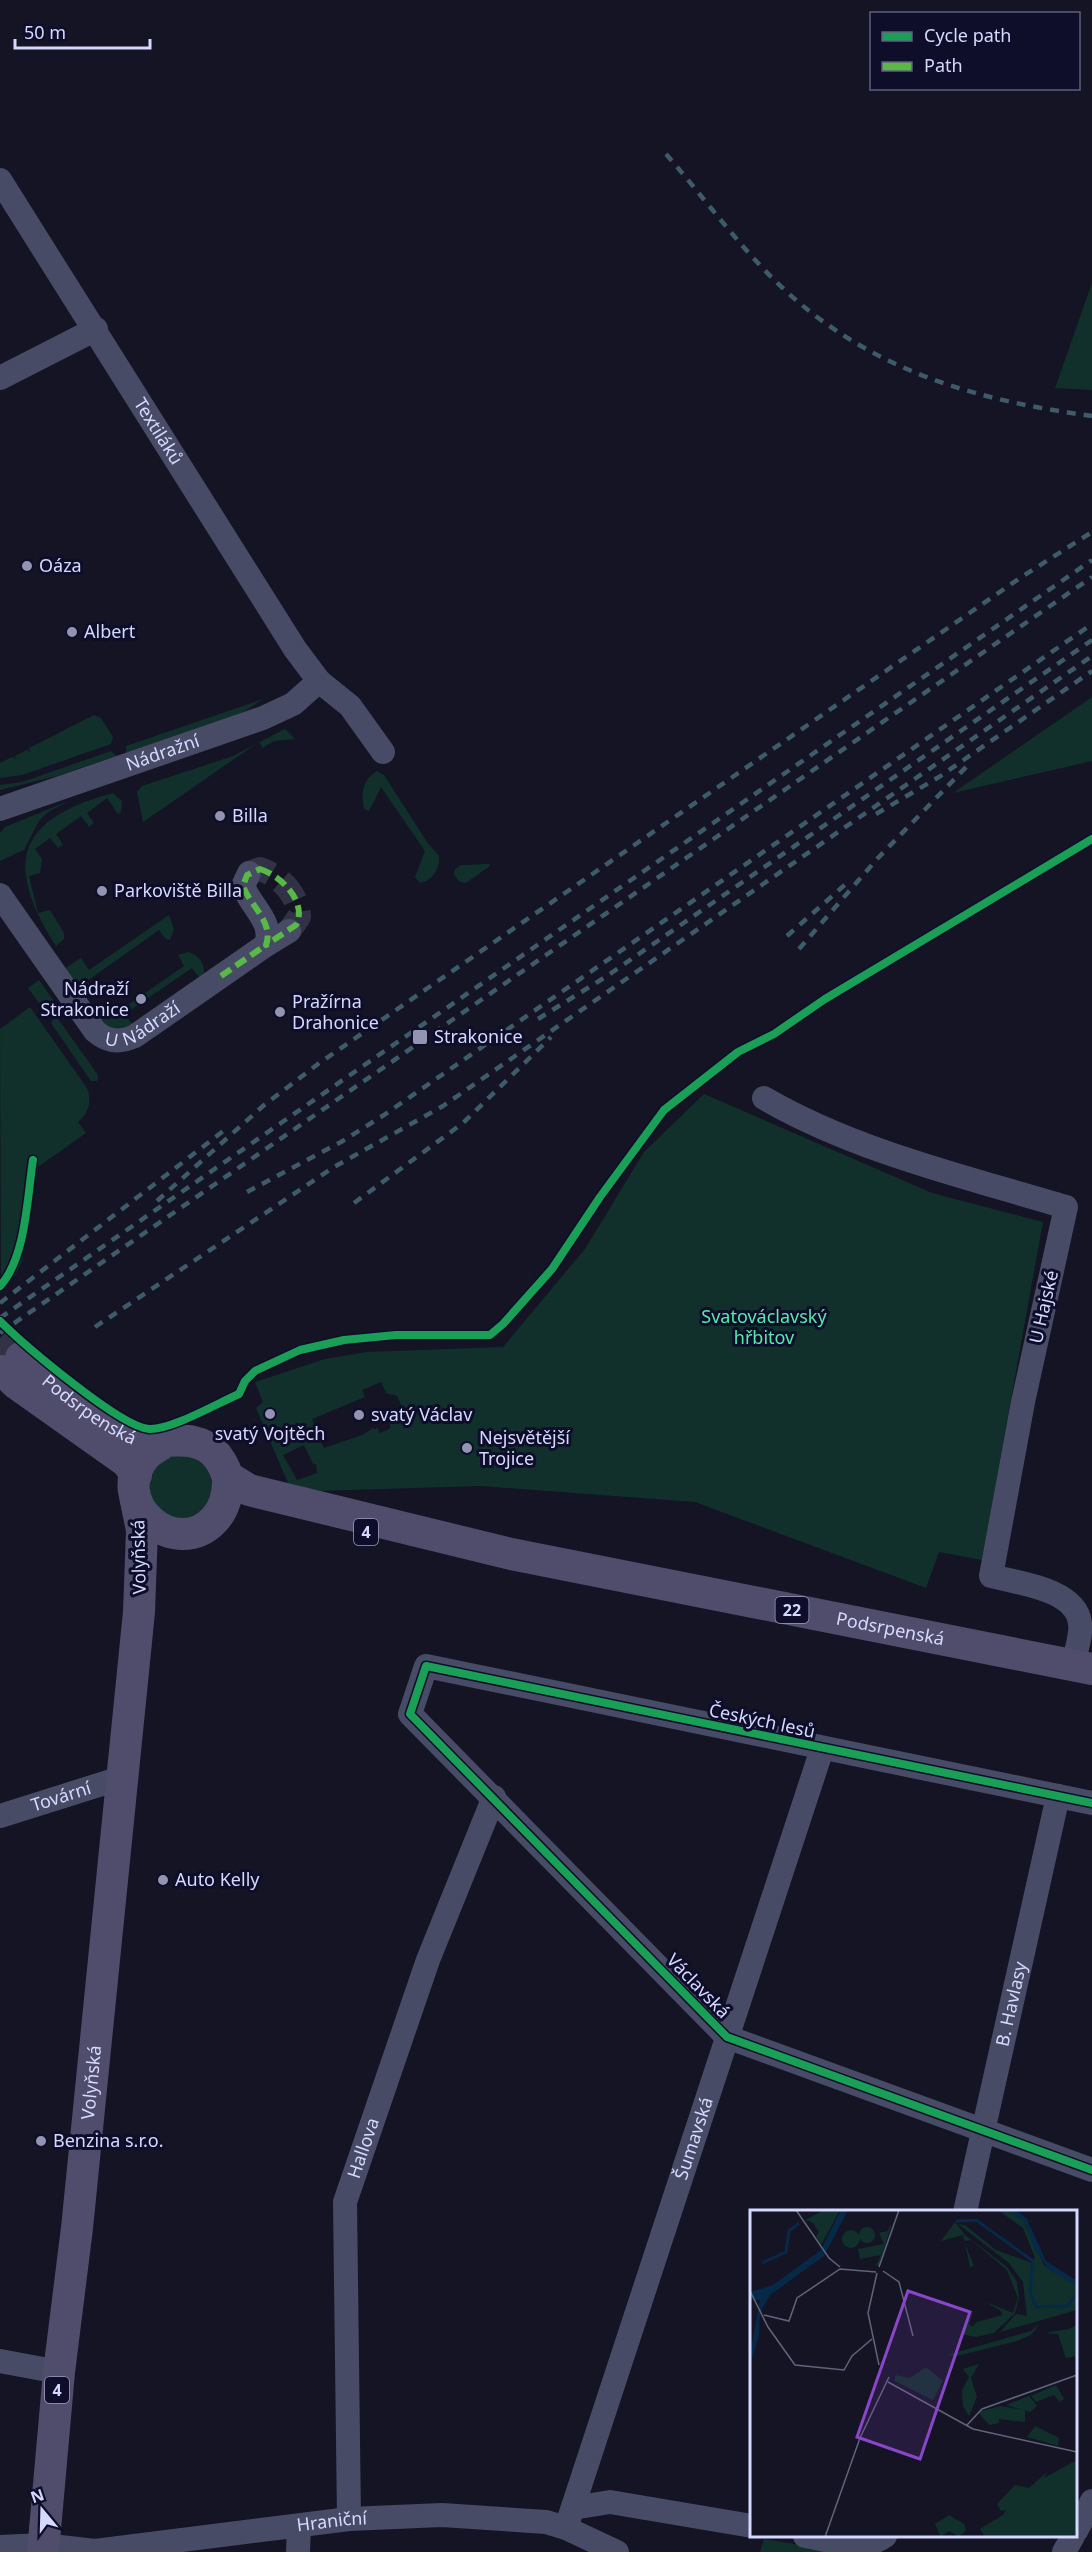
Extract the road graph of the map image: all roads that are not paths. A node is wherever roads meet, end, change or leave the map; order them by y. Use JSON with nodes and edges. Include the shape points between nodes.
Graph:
{"nodes":[{"id":1,"x":0,"y":180,"type":"edge"},
{"id":2,"x":96,"y":329,"type":"junction"},
{"id":3,"x":0,"y":378,"type":"edge"},
{"id":4,"x":319,"y":681,"type":"junction"},
{"id":5,"x":383,"y":752,"type":"dead end"},
{"id":6,"x":0,"y":809,"type":"edge"},
{"id":7,"x":249,"y":873,"type":"dead end"},
{"id":8,"x":0,"y":895,"type":"edge"},
{"id":9,"x":289,"y":931,"type":"tunnel mouth"},
{"id":10,"x":266,"y":945,"type":"junction"},
{"id":11,"x":764,"y":1098,"type":"dead end"},
{"id":12,"x":165,"y":1442,"type":"junction"},
{"id":13,"x":228,"y":1477,"type":"junction"},
{"id":14,"x":136,"y":1488,"type":"junction"},
{"id":15,"x":220,"y":1512,"type":"junction"},
{"id":16,"x":182,"y":1533,"type":"junction"},
{"id":17,"x":511,"y":1554,"type":"junction"},
{"id":18,"x":139,"y":1612,"type":"junction"},
{"id":19,"x":426,"y":1666,"type":"joint"},
{"id":20,"x":1083,"y":1667,"type":"edge"},
{"id":21,"x":822,"y":1749,"type":"junction"},
{"id":22,"x":124,"y":1777,"type":"junction"},
{"id":23,"x":1058,"y":1796,"type":"junction"},
{"id":24,"x":494,"y":1797,"type":"junction"},
{"id":25,"x":1092,"y":1803,"type":"edge"},
{"id":26,"x":0,"y":1816,"type":"edge"},
{"id":27,"x":727,"y":2037,"type":"junction"},
{"id":28,"x":984,"y":2132,"type":"junction"},
{"id":29,"x":1092,"y":2170,"type":"edge"},
{"id":30,"x":965,"y":2210,"type":"edge"},
{"id":31,"x":0,"y":2361,"type":"edge"},
{"id":32,"x":59,"y":2372,"type":"junction"},
{"id":33,"x":1091,"y":2504,"type":"edge"},
{"id":34,"x":349,"y":2519,"type":"junction"},
{"id":35,"x":299,"y":2526,"type":"junction"},
{"id":36,"x":750,"y":2526,"type":"edge"},
{"id":37,"x":1077,"y":2529,"type":"edge"},
{"id":38,"x":573,"y":2531,"type":"edge"},
{"id":39,"x":815,"y":2537,"type":"edge"},
{"id":40,"x":1072,"y":2537,"type":"edge"},
{"id":41,"x":882,"y":2538,"type":"edge"},
{"id":42,"x":0,"y":2547,"type":"edge"},
{"id":43,"x":43,"y":2548,"type":"edge"},
{"id":44,"x":298,"y":2552,"type":"edge"},
{"id":45,"x":617,"y":2552,"type":"edge"},
{"id":46,"x":1064,"y":2552,"type":"edge"}],
"edges":[{"from":1,"to":2,"type":"street","name":"Textiláků"},
{"from":2,"to":3,"type":"street"},
{"from":2,"to":4,"type":"street","name":"Textiláků"},
{"from":4,"to":5,"type":"street","via":[[350,706]]},
{"from":4,"to":6,"type":"street","name":"Nádražní","via":[[293,704],[263,718]]},
{"from":7,"to":10,"type":"street","via":[[243,886],[266,922]]},
{"from":8,"to":10,"type":"street","name":"U Nádraží","via":[[95,1031],[108,1040],[135,1036]]},
{"from":9,"to":10,"type":"street","name":"U Nádraží"},
{"from":11,"to":20,"type":"street","name":"U Hajské","via":[[801,1119],[930,1166],[1066,1207],[1023,1402],[991,1576],[1045,1589],[1071,1602],[1080,1623]]},
{"from":12,"to":13,"type":"main road","name":"Podsrpenská","via":[[204,1445],[223,1464]]},
{"from":12,"to":14,"type":"main road","name":"Podsrpenská","via":[[146,1455]]},
{"from":12,"to":14,"type":"main road","name":"Podsrpenská","via":[[142,1441],[120,1432],[12,1364],[17,1384],[127,1462]]},
{"from":13,"to":15,"type":"main road","via":[[228,1493]]},
{"from":13,"to":17,"type":"main road","name":"Podsrpenská","number":"22","via":[[249,1491]]},
{"from":14,"to":16,"type":"main road","name":"Podsrpenská","via":[[144,1515],[155,1526]]},
{"from":14,"to":18,"type":"main road","name":"Volyňská","number":"4","via":[[142,1530]]},
{"from":15,"to":16,"type":"main road","number":"4","via":[[200,1530]]},
{"from":15,"to":17,"type":"main road","name":"Podsrpenská","number":"4","via":[[262,1514]]},
{"from":16,"to":18,"type":"main road","name":"Volyňská","number":"4","via":[[154,1551]]},
{"from":17,"to":20,"type":"main road","name":"Podsrpenská","number":"22"},
{"from":18,"to":22,"type":"main road","name":"Volyňská","number":"4"},
{"from":19,"to":21,"type":"street","name":"Českých lesů"},
{"from":19,"to":24,"type":"street","name":"Václavská","via":[[410,1714]]},
{"from":21,"to":23,"type":"street","name":"Českých lesů"},
{"from":21,"to":27,"type":"street","name":"Šumavská"},
{"from":22,"to":26,"type":"street","name":"Tovární"},
{"from":22,"to":32,"type":"main road","name":"Volyňská","number":"4"},
{"from":23,"to":25,"type":"street","name":"Českých lesů"},
{"from":23,"to":28,"type":"street","name":"B. Havlasy"},
{"from":24,"to":27,"type":"street","name":"Václavská"},
{"from":24,"to":34,"type":"street","name":"Hallova","via":[[428,1960],[345,2202]]},
{"from":27,"to":28,"type":"street","name":"Václavská"},
{"from":27,"to":38,"type":"street","name":"Šumavská"},
{"from":28,"to":29,"type":"street","name":"Václavská"},
{"from":28,"to":30,"type":"street","name":"B. Havlasy"},
{"from":31,"to":32,"type":"street"},
{"from":32,"to":43,"type":"main road","name":"Volyňská","number":"4"},
{"from":33,"to":37,"type":"street"},
{"from":34,"to":35,"type":"street","name":"Hraniční"},
{"from":34,"to":38,"type":"street","name":"Hraniční","via":[[442,2515],[546,2522]]},
{"from":35,"to":43,"type":"street","name":"Hraniční","via":[[95,2551]]},
{"from":35,"to":44,"type":"street"},
{"from":36,"to":38,"type":"street","name":"Hraniční","via":[[610,2502]]},
{"from":38,"to":45,"type":"street","name":"Hraniční"},
{"from":39,"to":41,"type":"street","via":[[857,2545]]},
{"from":40,"to":46,"type":"street"},
{"from":42,"to":43,"type":"street","name":"Hraniční"}]}
